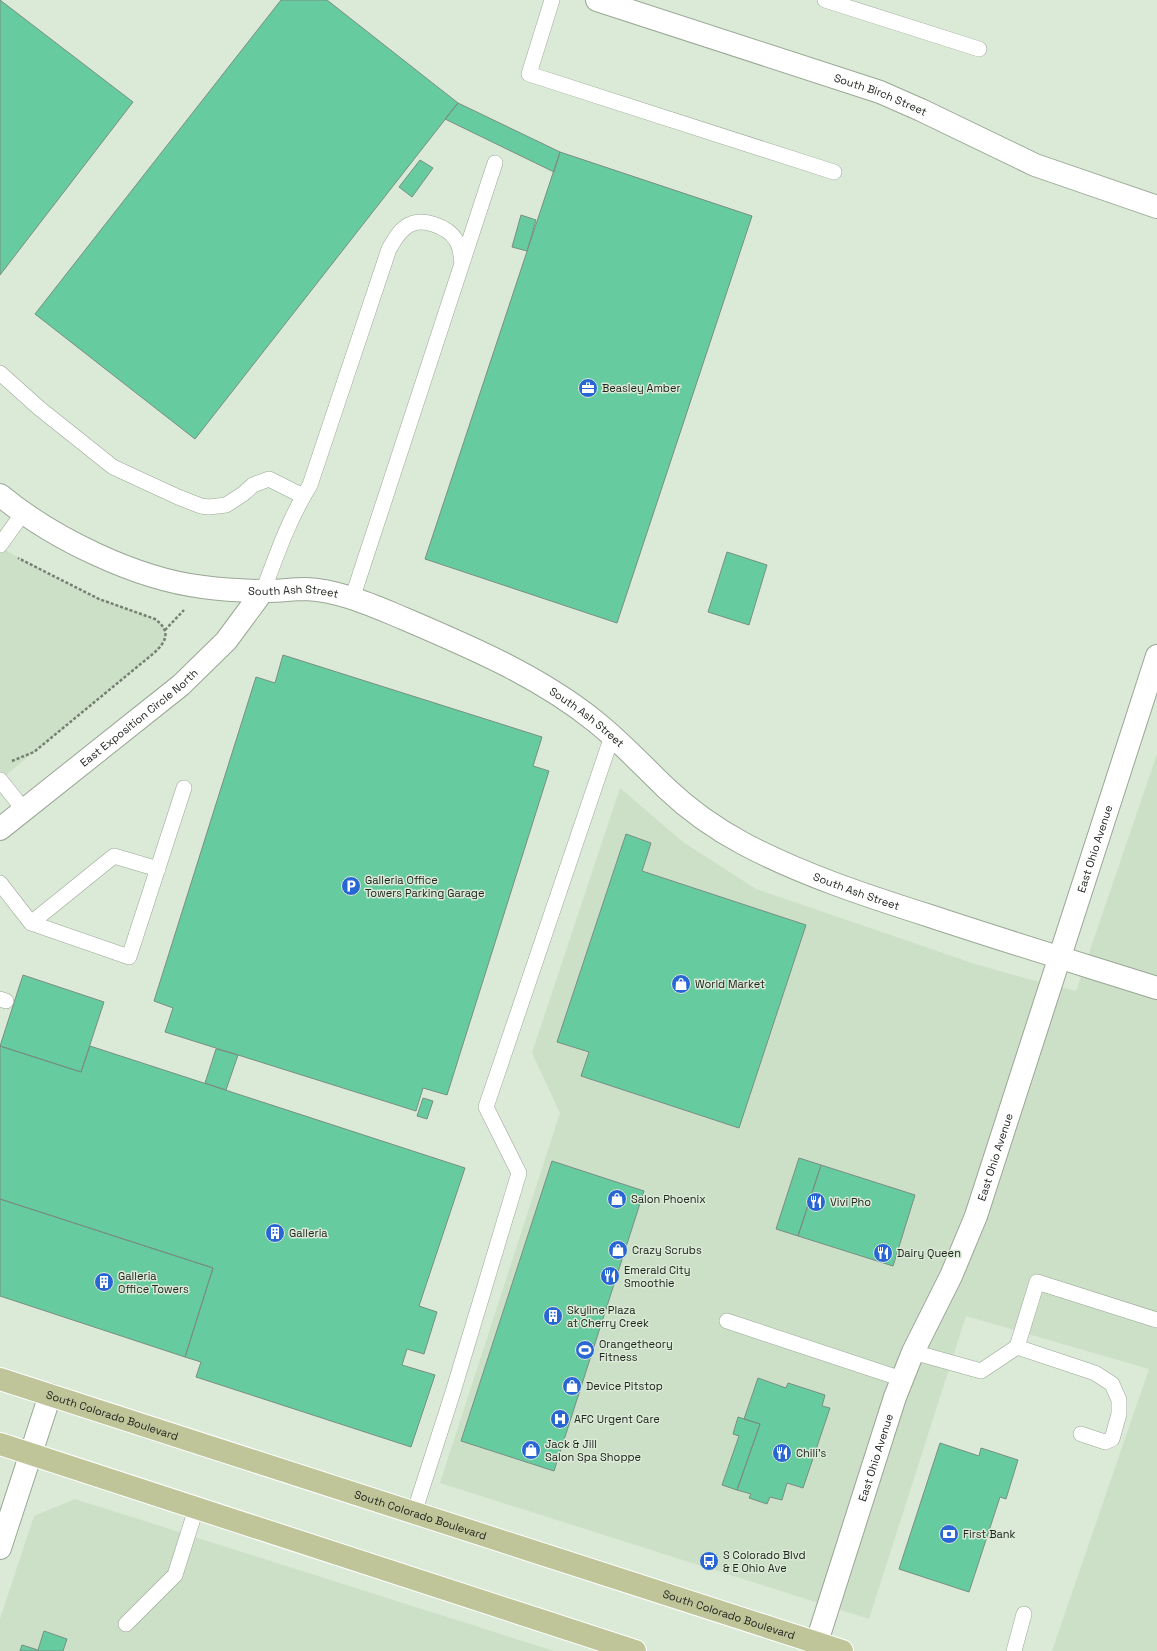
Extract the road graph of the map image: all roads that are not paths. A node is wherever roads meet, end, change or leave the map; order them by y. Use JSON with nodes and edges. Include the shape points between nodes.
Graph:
{"nodes":[{"id":1,"x":552,"y":0,"type":"edge"},
{"id":2,"x":598,"y":0,"type":"edge"},
{"id":3,"x":825,"y":0,"type":"edge"},
{"id":4,"x":979,"y":49,"type":"dead end"},
{"id":5,"x":495,"y":163,"type":"dead end"},
{"id":6,"x":834,"y":172,"type":"dead end"},
{"id":7,"x":1157,"y":207,"type":"edge"},
{"id":8,"x":462,"y":264,"type":"junction"},
{"id":9,"x":0,"y":373,"type":"edge"},
{"id":10,"x":0,"y":495,"type":"edge"},
{"id":11,"x":303,"y":496,"type":"junction"},
{"id":12,"x":23,"y":513,"type":"junction"},
{"id":13,"x":0,"y":546,"type":"edge"},
{"id":14,"x":263,"y":591,"type":"junction"},
{"id":15,"x":352,"y":599,"type":"junction"},
{"id":16,"x":1157,"y":656,"type":"edge"},
{"id":17,"x":612,"y":736,"type":"junction"},
{"id":18,"x":0,"y":780,"type":"edge"},
{"id":19,"x":184,"y":788,"type":"dead end"},
{"id":20,"x":24,"y":810,"type":"junction"},
{"id":21,"x":0,"y":829,"type":"edge"},
{"id":22,"x":158,"y":869,"type":"junction"},
{"id":23,"x":0,"y":883,"type":"edge"},
{"id":24,"x":31,"y":924,"type":"junction"},
{"id":25,"x":1059,"y":957,"type":"junction"},
{"id":26,"x":1157,"y":988,"type":"edge"},
{"id":27,"x":1157,"y":1320,"type":"edge"},
{"id":28,"x":727,"y":1321,"type":"dead end"},
{"id":29,"x":1017,"y":1348,"type":"junction"},
{"id":30,"x":913,"y":1352,"type":"junction"},
{"id":31,"x":0,"y":1379,"type":"edge"},
{"id":32,"x":902,"y":1379,"type":"junction"},
{"id":33,"x":50,"y":1395,"type":"junction"},
{"id":34,"x":1081,"y":1434,"type":"dead end"},
{"id":35,"x":0,"y":1444,"type":"edge"},
{"id":36,"x":31,"y":1455,"type":"junction"},
{"id":37,"x":196,"y":1508,"type":"junction"},
{"id":38,"x":414,"y":1513,"type":"junction"},
{"id":39,"x":0,"y":1548,"type":"edge"},
{"id":40,"x":1024,"y":1614,"type":"dead end"},
{"id":41,"x":126,"y":1624,"type":"dead end"},
{"id":42,"x":816,"y":1647,"type":"edge"},
{"id":43,"x":635,"y":1651,"type":"edge"},
{"id":44,"x":842,"y":1651,"type":"edge"},
{"id":45,"x":1014,"y":1651,"type":"edge"}],
"edges":[{"from":1,"to":6,"type":"lane","via":[[529,74]]},
{"from":2,"to":7,"type":"street","name":"South Birch Street","via":[[880,92],[1035,165]]},
{"from":3,"to":4,"type":"lane"},
{"from":5,"to":8,"type":"lane"},
{"from":8,"to":11,"type":"lane","via":[[456,240],[446,230],[420,222],[409,225],[398,234],[389,249],[310,485]]},
{"from":8,"to":15,"type":"lane"},
{"from":9,"to":11,"type":"lane","via":[[113,467],[178,497],[201,506],[226,505],[253,485],[269,479]]},
{"from":10,"to":12,"type":"street","name":"South Ash Street"},
{"from":11,"to":14,"type":"lane","via":[[286,529]]},
{"from":12,"to":13,"type":"lane"},
{"from":12,"to":14,"type":"street","name":"South Ash Street","via":[[76,545],[156,577],[198,587]]},
{"from":14,"to":15,"type":"street","name":"South Ash Street","via":[[308,589]]},
{"from":14,"to":20,"type":"street","name":"East Exposition Circle North","via":[[226,641],[181,685]]},
{"from":15,"to":17,"type":"street","name":"South Ash Street","via":[[399,616],[499,662],[559,696]]},
{"from":16,"to":25,"type":"street","name":"East Ohio Avenue"},
{"from":17,"to":25,"type":"street","name":"South Ash Street","via":[[682,802],[746,845],[854,891]]},
{"from":17,"to":38,"type":"lane","via":[[486,1106],[519,1173]]},
{"from":18,"to":20,"type":"lane"},
{"from":19,"to":22,"type":"lane"},
{"from":20,"to":21,"type":"street","name":"East Exposition Circle North"},
{"from":22,"to":24,"type":"lane","via":[[114,856]]},
{"from":22,"to":24,"type":"lane","via":[[129,957]]},
{"from":23,"to":24,"type":"lane"},
{"from":25,"to":26,"type":"street","name":"South Ash Street"},
{"from":25,"to":30,"type":"street","name":"East Ohio Avenue","via":[[976,1216],[952,1276]]},
{"from":27,"to":29,"type":"lane","via":[[1037,1282]]},
{"from":28,"to":32,"type":"lane"},
{"from":29,"to":30,"type":"lane","via":[[981,1372]]},
{"from":29,"to":34,"type":"lane","via":[[1095,1373],[1112,1384],[1119,1400],[1119,1414],[1112,1439],[1105,1442]]},
{"from":30,"to":32,"type":"street","name":"East Ohio Avenue"},
{"from":31,"to":33,"type":"main road","name":"South Colorado Boulevard"},
{"from":32,"to":42,"type":"street","name":"East Ohio Avenue"},
{"from":33,"to":36,"type":"street"},
{"from":33,"to":38,"type":"main road","name":"South Colorado Boulevard"},
{"from":35,"to":36,"type":"main road"},
{"from":36,"to":37,"type":"main road"},
{"from":36,"to":39,"type":"street"},
{"from":37,"to":41,"type":"lane","via":[[175,1575]]},
{"from":37,"to":43,"type":"main road"},
{"from":38,"to":42,"type":"main road","name":"South Colorado Boulevard"},
{"from":40,"to":45,"type":"lane"},
{"from":42,"to":44,"type":"main road","name":"South Colorado Boulevard"}]}
